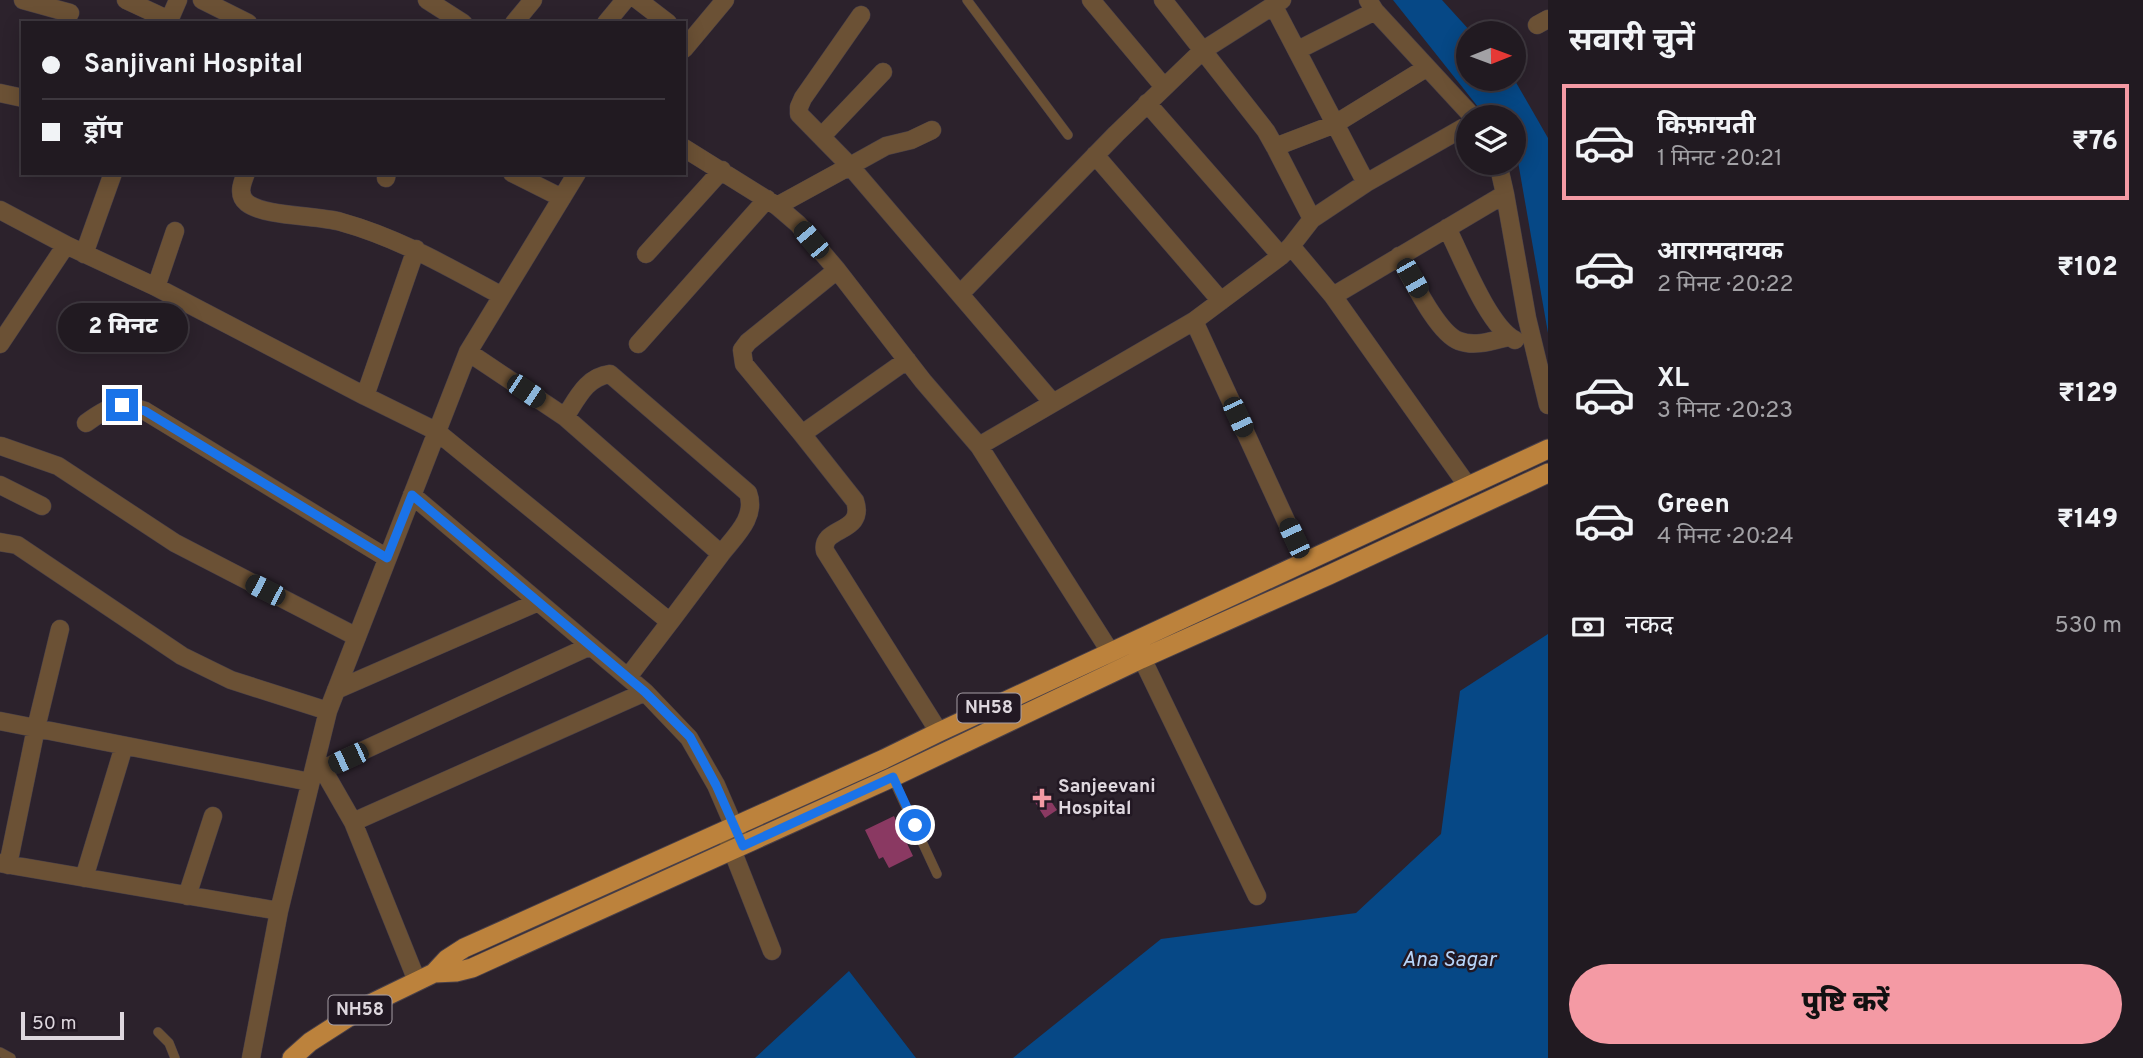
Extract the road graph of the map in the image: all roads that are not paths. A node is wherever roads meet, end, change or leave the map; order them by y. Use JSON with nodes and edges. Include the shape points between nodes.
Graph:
{"nodes":[{"id":1,"x":23,"y":0,"type":"edge"},
{"id":2,"x":126,"y":0,"type":"edge"},
{"id":3,"x":178,"y":0,"type":"edge"},
{"id":4,"x":202,"y":0,"type":"edge"},
{"id":5,"x":427,"y":0,"type":"edge"},
{"id":6,"x":533,"y":0,"type":"edge"},
{"id":7,"x":625,"y":0,"type":"edge"},
{"id":8,"x":638,"y":0,"type":"edge"},
{"id":9,"x":725,"y":0,"type":"edge"},
{"id":10,"x":967,"y":0,"type":"edge"},
{"id":11,"x":1091,"y":0,"type":"edge"},
{"id":12,"x":1163,"y":0,"type":"edge"},
{"id":13,"x":1266,"y":5,"type":"edge"},
{"id":14,"x":1371,"y":6,"type":"edge"},
{"id":15,"x":70,"y":12,"type":"edge"},
{"id":16,"x":861,"y":15,"type":"dead end"},
{"id":17,"x":166,"y":21,"type":"edge"},
{"id":18,"x":168,"y":21,"type":"edge"},
{"id":19,"x":244,"y":21,"type":"edge"},
{"id":20,"x":460,"y":21,"type":"edge"},
{"id":21,"x":516,"y":21,"type":"edge"},
{"id":22,"x":608,"y":21,"type":"edge"},
{"id":23,"x":665,"y":21,"type":"edge"},
{"id":24,"x":687,"y":42,"type":"edge"},
{"id":25,"x":1298,"y":50,"type":"junction"},
{"id":26,"x":1202,"y":51,"type":"junction"},
{"id":27,"x":1426,"y":68,"type":"junction"},
{"id":28,"x":883,"y":72,"type":"dead end"},
{"id":29,"x":1164,"y":87,"type":"junction"},
{"id":30,"x":0,"y":93,"type":"edge"},
{"id":31,"x":21,"y":98,"type":"edge"},
{"id":32,"x":1147,"y":103,"type":"junction"},
{"id":33,"x":1461,"y":105,"type":"edge"},
{"id":34,"x":1335,"y":124,"type":"junction"},
{"id":35,"x":932,"y":130,"type":"dead end"},
{"id":36,"x":1456,"y":132,"type":"edge"},
{"id":37,"x":1068,"y":135,"type":"dead end"},
{"id":38,"x":822,"y":136,"type":"junction"},
{"id":39,"x":1275,"y":147,"type":"junction"},
{"id":40,"x":686,"y":149,"type":"edge"},
{"id":41,"x":1096,"y":155,"type":"junction"},
{"id":42,"x":850,"y":166,"type":"junction"},
{"id":43,"x":722,"y":170,"type":"junction"},
{"id":44,"x":112,"y":175,"type":"edge"},
{"id":45,"x":245,"y":175,"type":"edge"},
{"id":46,"x":516,"y":175,"type":"edge"},
{"id":47,"x":576,"y":175,"type":"edge"},
{"id":48,"x":1501,"y":175,"type":"edge"},
{"id":49,"x":1366,"y":183,"type":"junction"},
{"id":50,"x":1505,"y":194,"type":"junction"},
{"id":51,"x":562,"y":198,"type":"junction"},
{"id":52,"x":772,"y":202,"type":"junction"},
{"id":53,"x":0,"y":210,"type":"edge"},
{"id":54,"x":1312,"y":219,"type":"junction"},
{"id":55,"x":1447,"y":228,"type":"junction"},
{"id":56,"x":176,"y":231,"type":"dead end"},
{"id":57,"x":66,"y":245,"type":"junction"},
{"id":58,"x":416,"y":249,"type":"junction"},
{"id":59,"x":1286,"y":251,"type":"junction"},
{"id":60,"x":84,"y":254,"type":"junction"},
{"id":61,"x":646,"y":254,"type":"dead end"},
{"id":62,"x":1399,"y":256,"type":"junction"},
{"id":63,"x":837,"y":270,"type":"junction"},
{"id":64,"x":156,"y":287,"type":"junction"},
{"id":65,"x":960,"y":294,"type":"junction"},
{"id":66,"x":502,"y":296,"type":"junction"},
{"id":67,"x":1333,"y":296,"type":"junction"},
{"id":68,"x":1221,"y":301,"type":"junction"},
{"id":69,"x":1194,"y":321,"type":"junction"},
{"id":70,"x":1508,"y":337,"type":"junction"},
{"id":71,"x":0,"y":344,"type":"edge"},
{"id":72,"x":638,"y":344,"type":"dead end"},
{"id":73,"x":1534,"y":349,"type":"junction"},
{"id":74,"x":468,"y":352,"type":"junction"},
{"id":75,"x":907,"y":360,"type":"junction"},
{"id":76,"x":365,"y":396,"type":"junction"},
{"id":77,"x":1053,"y":404,"type":"junction"},
{"id":78,"x":1548,"y":405,"type":"edge"},
{"id":79,"x":565,"y":417,"type":"junction"},
{"id":80,"x":86,"y":423,"type":"dead end"},
{"id":81,"x":436,"y":431,"type":"junction"},
{"id":82,"x":802,"y":434,"type":"junction"},
{"id":83,"x":1,"y":446,"type":"edge"},
{"id":84,"x":979,"y":446,"type":"junction"},
{"id":85,"x":1548,"y":449,"type":"edge"},
{"id":86,"x":1548,"y":473,"type":"edge"},
{"id":87,"x":0,"y":485,"type":"edge"},
{"id":88,"x":1467,"y":485,"type":"junction"},
{"id":89,"x":412,"y":495,"type":"junction"},
{"id":90,"x":42,"y":506,"type":"dead end"},
{"id":91,"x":0,"y":542,"type":"edge"},
{"id":92,"x":721,"y":554,"type":"junction"},
{"id":93,"x":387,"y":558,"type":"junction"},
{"id":94,"x":1305,"y":562,"type":"junction"},
{"id":95,"x":538,"y":602,"type":"junction"},
{"id":96,"x":670,"y":622,"type":"junction"},
{"id":97,"x":60,"y":629,"type":"dead end"},
{"id":98,"x":357,"y":637,"type":"junction"},
{"id":99,"x":590,"y":646,"type":"junction"},
{"id":100,"x":1137,"y":650,"type":"junction"},
{"id":101,"x":1116,"y":660,"type":"junction"},
{"id":102,"x":628,"y":677,"type":"junction"},
{"id":103,"x":336,"y":690,"type":"junction"},
{"id":104,"x":645,"y":692,"type":"junction"},
{"id":105,"x":328,"y":711,"type":"junction"},
{"id":106,"x":0,"y":721,"type":"edge"},
{"id":107,"x":36,"y":728,"type":"junction"},
{"id":108,"x":939,"y":732,"type":"junction"},
{"id":109,"x":124,"y":746,"type":"junction"},
{"id":110,"x":884,"y":759,"type":"junction"},
{"id":111,"x":317,"y":770,"type":"junction"},
{"id":112,"x":893,"y":777,"type":"junction"},
{"id":113,"x":213,"y":816,"type":"dead end"},
{"id":114,"x":353,"y":822,"type":"junction"},
{"id":115,"x":729,"y":828,"type":"junction"},
{"id":116,"x":737,"y":848,"type":"junction"},
{"id":117,"x":4,"y":864,"type":"edge"},
{"id":118,"x":937,"y":874,"type":"dead end"},
{"id":119,"x":84,"y":878,"type":"junction"},
{"id":120,"x":187,"y":896,"type":"junction"},
{"id":121,"x":1256,"y":896,"type":"dead end"},
{"id":122,"x":279,"y":911,"type":"junction"},
{"id":123,"x":772,"y":951,"type":"dead end"},
{"id":124,"x":425,"y":977,"type":"junction"},
{"id":125,"x":158,"y":1032,"type":"dead end"},
{"id":126,"x":0,"y":1052,"type":"edge"},
{"id":127,"x":12,"y":1058,"type":"edge"},
{"id":128,"x":175,"y":1058,"type":"edge"},
{"id":129,"x":251,"y":1058,"type":"edge"},
{"id":130,"x":292,"y":1058,"type":"edge"}],
"edges":[{"from":1,"to":15,"type":"street"},
{"from":2,"to":17,"type":"street"},
{"from":3,"to":18,"type":"street"},
{"from":4,"to":19,"type":"street"},
{"from":5,"to":20,"type":"street"},
{"from":6,"to":21,"type":"street"},
{"from":7,"to":22,"type":"street"},
{"from":8,"to":23,"type":"street"},
{"from":9,"to":24,"type":"street"},
{"from":10,"to":37,"type":"lane"},
{"from":11,"to":29,"type":"street"},
{"from":12,"to":26,"type":"street"},
{"from":13,"to":25,"type":"street"},
{"from":13,"to":26,"type":"street"},
{"from":14,"to":25,"type":"street"},
{"from":14,"to":27,"type":"street"},
{"from":16,"to":38,"type":"street","via":[[799,107],[802,119]]},
{"from":25,"to":34,"type":"street"},
{"from":26,"to":29,"type":"street"},
{"from":26,"to":39,"type":"street"},
{"from":27,"to":33,"type":"street"},
{"from":27,"to":34,"type":"street"},
{"from":28,"to":38,"type":"street"},
{"from":29,"to":32,"type":"street"},
{"from":30,"to":31,"type":"street"},
{"from":32,"to":41,"type":"street"},
{"from":32,"to":59,"type":"street"},
{"from":34,"to":39,"type":"street"},
{"from":34,"to":49,"type":"street"},
{"from":35,"to":42,"type":"street","via":[[886,146]]},
{"from":36,"to":49,"type":"street"},
{"from":38,"to":42,"type":"street"},
{"from":39,"to":54,"type":"street"},
{"from":40,"to":43,"type":"street"},
{"from":41,"to":65,"type":"street"},
{"from":41,"to":68,"type":"street"},
{"from":42,"to":52,"type":"street"},
{"from":42,"to":65,"type":"street"},
{"from":43,"to":52,"type":"street"},
{"from":43,"to":61,"type":"street"},
{"from":44,"to":60,"type":"street"},
{"from":45,"to":58,"type":"street","via":[[242,198],[248,204],[340,222]]},
{"from":46,"to":51,"type":"street"},
{"from":47,"to":51,"type":"street"},
{"from":48,"to":50,"type":"street"},
{"from":49,"to":54,"type":"street"},
{"from":50,"to":55,"type":"street"},
{"from":50,"to":73,"type":"street"},
{"from":51,"to":66,"type":"street"},
{"from":52,"to":63,"type":"street","via":[[798,224]]},
{"from":52,"to":72,"type":"street"},
{"from":53,"to":57,"type":"street"},
{"from":54,"to":59,"type":"street"},
{"from":55,"to":62,"type":"street"},
{"from":55,"to":70,"type":"street","via":[[1491,315]]},
{"from":56,"to":64,"type":"street"},
{"from":57,"to":60,"type":"street"},
{"from":57,"to":71,"type":"street"},
{"from":58,"to":66,"type":"street"},
{"from":58,"to":76,"type":"street"},
{"from":59,"to":67,"type":"street"},
{"from":59,"to":68,"type":"street"},
{"from":60,"to":64,"type":"street"},
{"from":62,"to":67,"type":"street"},
{"from":62,"to":70,"type":"street","via":[[1450,336],[1460,342],[1483,343]]},
{"from":63,"to":75,"type":"street"},
{"from":63,"to":82,"type":"street","via":[[742,350],[744,363]]},
{"from":64,"to":76,"type":"street"},
{"from":65,"to":77,"type":"street"},
{"from":66,"to":74,"type":"street"},
{"from":67,"to":88,"type":"street"},
{"from":68,"to":69,"type":"street"},
{"from":69,"to":77,"type":"street"},
{"from":69,"to":94,"type":"street"},
{"from":70,"to":73,"type":"street"},
{"from":73,"to":78,"type":"street"},
{"from":74,"to":79,"type":"street"},
{"from":74,"to":81,"type":"street"},
{"from":75,"to":82,"type":"street"},
{"from":75,"to":84,"type":"street"},
{"from":76,"to":81,"type":"street"},
{"from":77,"to":84,"type":"street"},
{"from":79,"to":92,"type":"street"},
{"from":79,"to":92,"type":"street","via":[[590,380],[610,374],[747,493],[751,501],[748,518]]},
{"from":80,"to":93,"type":"street","via":[[106,409],[122,405],[145,411]]},
{"from":81,"to":89,"type":"street"},
{"from":81,"to":96,"type":"street"},
{"from":82,"to":108,"type":"street","via":[[858,510],[854,522],[827,539],[825,551]]},
{"from":83,"to":98,"type":"street","via":[[58,466],[174,543]]},
{"from":84,"to":101,"type":"street"},
{"from":85,"to":88,"type":"highway","number":"NH58"},
{"from":86,"to":100,"type":"highway","number":"NH58","via":[[1354,564]]},
{"from":87,"to":90,"type":"street"},
{"from":88,"to":94,"type":"highway","number":"NH58"},
{"from":89,"to":93,"type":"street"},
{"from":89,"to":95,"type":"street"},
{"from":91,"to":105,"type":"street","via":[[16,545],[182,656],[231,680]]},
{"from":92,"to":96,"type":"street"},
{"from":93,"to":98,"type":"street"},
{"from":94,"to":100,"type":"highway","number":"NH58"},
{"from":95,"to":99,"type":"street"},
{"from":95,"to":103,"type":"street"},
{"from":96,"to":102,"type":"street"},
{"from":97,"to":107,"type":"street"},
{"from":98,"to":103,"type":"street"},
{"from":99,"to":102,"type":"street"},
{"from":99,"to":111,"type":"street"},
{"from":100,"to":101,"type":"highway","number":"NH58"},
{"from":100,"to":121,"type":"street"},
{"from":101,"to":108,"type":"highway","number":"NH58"},
{"from":101,"to":112,"type":"highway","number":"NH58"},
{"from":102,"to":104,"type":"street"},
{"from":103,"to":105,"type":"street"},
{"from":104,"to":114,"type":"street"},
{"from":104,"to":115,"type":"street","via":[[690,737],[716,785]]},
{"from":105,"to":111,"type":"street"},
{"from":106,"to":107,"type":"street"},
{"from":107,"to":109,"type":"street"},
{"from":107,"to":117,"type":"street"},
{"from":108,"to":110,"type":"highway","number":"NH58"},
{"from":109,"to":111,"type":"street"},
{"from":109,"to":119,"type":"street"},
{"from":110,"to":112,"type":"lane"},
{"from":110,"to":115,"type":"highway","number":"NH58"},
{"from":111,"to":114,"type":"street"},
{"from":111,"to":122,"type":"street"},
{"from":112,"to":116,"type":"highway","number":"NH58"},
{"from":112,"to":118,"type":"lane"},
{"from":113,"to":120,"type":"street"},
{"from":114,"to":124,"type":"street"},
{"from":115,"to":116,"type":"street"},
{"from":115,"to":124,"type":"highway","number":"NH58","via":[[464,948]]},
{"from":116,"to":123,"type":"street"},
{"from":116,"to":124,"type":"highway","number":"NH58","via":[[472,968]]},
{"from":117,"to":119,"type":"street"},
{"from":119,"to":120,"type":"street"},
{"from":120,"to":122,"type":"street"},
{"from":122,"to":129,"type":"street"},
{"from":124,"to":130,"type":"highway","number":"NH58","via":[[366,1006]]},
{"from":125,"to":128,"type":"lane"},
{"from":126,"to":127,"type":"lane"}]}
